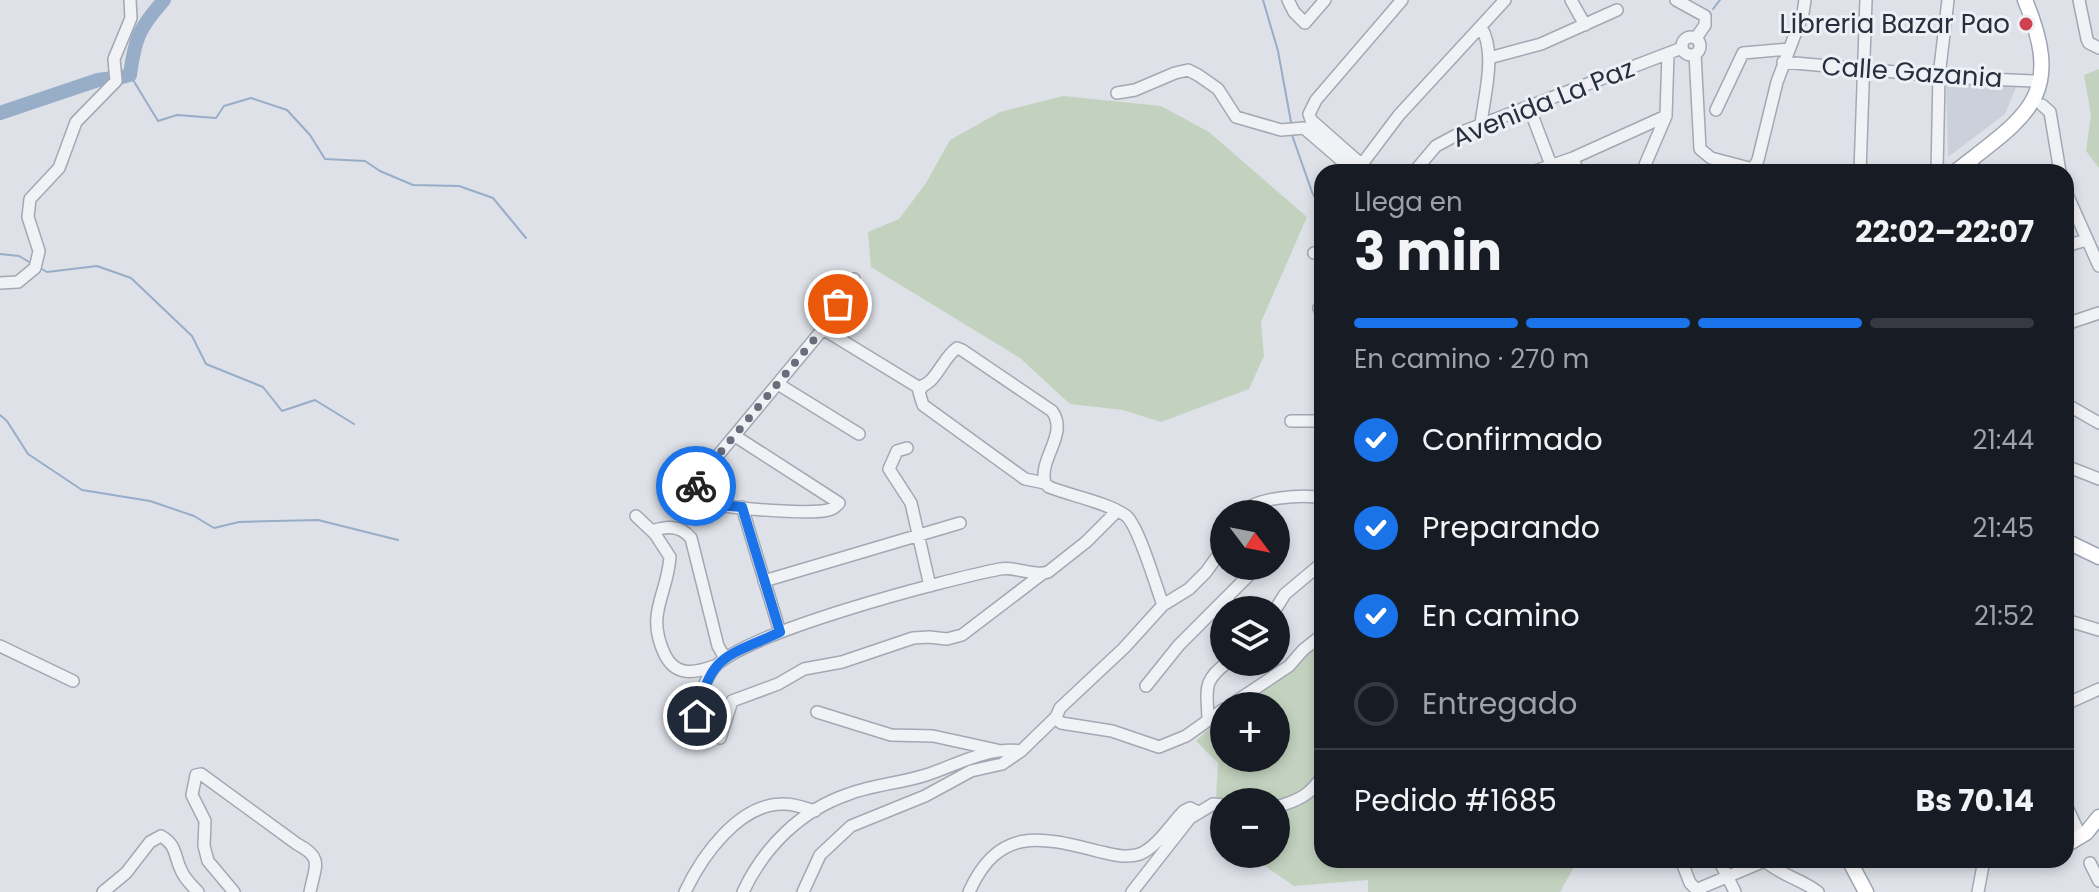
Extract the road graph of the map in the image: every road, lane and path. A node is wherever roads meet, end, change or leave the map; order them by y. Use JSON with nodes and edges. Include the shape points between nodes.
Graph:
{"nodes":[{"id":1,"x":130,"y":0,"type":"edge"},
{"id":2,"x":1288,"y":0,"type":"edge"},
{"id":3,"x":1325,"y":0,"type":"edge"},
{"id":4,"x":1402,"y":0,"type":"edge"},
{"id":5,"x":1505,"y":0,"type":"edge"},
{"id":6,"x":1571,"y":0,"type":"edge"},
{"id":7,"x":1676,"y":0,"type":"edge"},
{"id":8,"x":1805,"y":0,"type":"edge"},
{"id":9,"x":1866,"y":0,"type":"edge"},
{"id":10,"x":1948,"y":0,"type":"edge"},
{"id":11,"x":2025,"y":0,"type":"edge"},
{"id":12,"x":2035,"y":0,"type":"edge"},
{"id":13,"x":2079,"y":0,"type":"edge"},
{"id":14,"x":1617,"y":10,"type":"dead end"},
{"id":15,"x":1585,"y":25,"type":"junction"},
{"id":16,"x":1481,"y":27,"type":"junction"},
{"id":17,"x":1696,"y":38,"type":"junction"},
{"id":18,"x":1682,"y":48,"type":"junction"},
{"id":19,"x":2099,"y":48,"type":"edge"},
{"id":20,"x":1789,"y":49,"type":"junction"},
{"id":21,"x":1668,"y":54,"type":"junction"},
{"id":22,"x":1695,"y":54,"type":"junction"},
{"id":23,"x":1489,"y":58,"type":"junction"},
{"id":24,"x":1783,"y":62,"type":"junction"},
{"id":25,"x":1862,"y":70,"type":"junction"},
{"id":26,"x":1939,"y":76,"type":"junction"},
{"id":27,"x":2043,"y":86,"type":"junction"},
{"id":28,"x":1117,"y":93,"type":"dead end"},
{"id":29,"x":2042,"y":105,"type":"junction"},
{"id":30,"x":1529,"y":107,"type":"junction"},
{"id":31,"x":1716,"y":110,"type":"dead end"},
{"id":32,"x":1666,"y":116,"type":"junction"},
{"id":33,"x":1481,"y":124,"type":"junction"},
{"id":34,"x":1573,"y":158,"type":"junction"},
{"id":35,"x":1355,"y":164,"type":"edge"},
{"id":36,"x":1357,"y":164,"type":"edge"},
{"id":37,"x":1365,"y":164,"type":"edge"},
{"id":38,"x":1421,"y":164,"type":"edge"},
{"id":39,"x":1551,"y":164,"type":"edge"},
{"id":40,"x":1554,"y":164,"type":"edge"},
{"id":41,"x":1575,"y":164,"type":"edge"},
{"id":42,"x":1645,"y":164,"type":"edge"},
{"id":43,"x":1730,"y":164,"type":"edge"},
{"id":44,"x":1750,"y":164,"type":"edge"},
{"id":45,"x":1860,"y":164,"type":"edge"},
{"id":46,"x":1937,"y":164,"type":"edge"},
{"id":47,"x":1965,"y":164,"type":"edge"},
{"id":48,"x":1982,"y":164,"type":"edge"},
{"id":49,"x":2059,"y":164,"type":"edge"},
{"id":50,"x":2074,"y":211,"type":"edge"},
{"id":51,"x":2086,"y":240,"type":"junction"},
{"id":52,"x":2074,"y":244,"type":"edge"},
{"id":53,"x":2099,"y":266,"type":"edge"},
{"id":54,"x":854,"y":279,"type":"dead end"},
{"id":55,"x":0,"y":283,"type":"edge"},
{"id":56,"x":2099,"y":313,"type":"edge"},
{"id":57,"x":2074,"y":321,"type":"edge"},
{"id":58,"x":823,"y":329,"type":"junction"},
{"id":59,"x":778,"y":384,"type":"junction"},
{"id":60,"x":922,"y":387,"type":"junction"},
{"id":61,"x":2074,"y":409,"type":"edge"},
{"id":62,"x":1291,"y":421,"type":"dead end"},
{"id":63,"x":1314,"y":421,"type":"edge"},
{"id":64,"x":2099,"y":423,"type":"edge"},
{"id":65,"x":859,"y":434,"type":"dead end"},
{"id":66,"x":735,"y":436,"type":"junction"},
{"id":67,"x":907,"y":448,"type":"dead end"},
{"id":68,"x":2074,"y":469,"type":"edge"},
{"id":69,"x":2099,"y":479,"type":"edge"},
{"id":70,"x":1045,"y":483,"type":"junction"},
{"id":71,"x":1314,"y":496,"type":"edge"},
{"id":72,"x":1268,"y":500,"type":"edge"},
{"id":73,"x":742,"y":507,"type":"junction"},
{"id":74,"x":1117,"y":511,"type":"junction"},
{"id":75,"x":636,"y":516,"type":"dead end"},
{"id":76,"x":960,"y":523,"type":"dead end"},
{"id":77,"x":652,"y":531,"type":"junction"},
{"id":78,"x":917,"y":535,"type":"junction"},
{"id":79,"x":2074,"y":539,"type":"edge"},
{"id":80,"x":2074,"y":541,"type":"edge"},
{"id":81,"x":2099,"y":548,"type":"edge"},
{"id":82,"x":2099,"y":557,"type":"edge"},
{"id":83,"x":1210,"y":566,"type":"edge"},
{"id":84,"x":1314,"y":570,"type":"edge"},
{"id":85,"x":1042,"y":574,"type":"junction"},
{"id":86,"x":1244,"y":580,"type":"edge"},
{"id":87,"x":764,"y":581,"type":"junction"},
{"id":88,"x":930,"y":586,"type":"junction"},
{"id":89,"x":1228,"y":596,"type":"edge"},
{"id":90,"x":1284,"y":596,"type":"edge"},
{"id":91,"x":1163,"y":605,"type":"junction"},
{"id":92,"x":1210,"y":614,"type":"edge"},
{"id":93,"x":2074,"y":622,"type":"edge"},
{"id":94,"x":2099,"y":630,"type":"edge"},
{"id":95,"x":780,"y":632,"type":"junction"},
{"id":96,"x":1314,"y":641,"type":"edge"},
{"id":97,"x":0,"y":646,"type":"edge"},
{"id":98,"x":725,"y":658,"type":"junction"},
{"id":99,"x":715,"y":666,"type":"junction"},
{"id":100,"x":1212,"y":676,"type":"edge"},
{"id":101,"x":73,"y":681,"type":"dead end"},
{"id":102,"x":1146,"y":686,"type":"dead end"},
{"id":103,"x":2099,"y":689,"type":"edge"},
{"id":104,"x":1250,"y":692,"type":"edge"},
{"id":105,"x":2074,"y":700,"type":"edge"},
{"id":106,"x":817,"y":712,"type":"dead end"},
{"id":107,"x":1056,"y":717,"type":"junction"},
{"id":108,"x":1208,"y":718,"type":"joint"},
{"id":109,"x":720,"y":738,"type":"dead end"},
{"id":110,"x":695,"y":739,"type":"dead end"},
{"id":111,"x":1001,"y":751,"type":"junction"},
{"id":112,"x":1021,"y":751,"type":"junction"},
{"id":113,"x":1314,"y":787,"type":"edge"},
{"id":114,"x":1290,"y":803,"type":"edge"},
{"id":115,"x":1210,"y":806,"type":"edge"},
{"id":116,"x":815,"y":811,"type":"junction"},
{"id":117,"x":1198,"y":812,"type":"junction"},
{"id":118,"x":2099,"y":817,"type":"edge"},
{"id":119,"x":2074,"y":822,"type":"edge"},
{"id":120,"x":2099,"y":833,"type":"edge"},
{"id":121,"x":2083,"y":842,"type":"junction"},
{"id":122,"x":2074,"y":844,"type":"edge"},
{"id":123,"x":2074,"y":849,"type":"edge"},
{"id":124,"x":2090,"y":863,"type":"dead end"},
{"id":125,"x":1684,"y":868,"type":"edge"},
{"id":126,"x":1723,"y":868,"type":"edge"},
{"id":127,"x":1749,"y":868,"type":"edge"},
{"id":128,"x":1773,"y":868,"type":"edge"},
{"id":129,"x":1845,"y":868,"type":"edge"},
{"id":130,"x":1852,"y":868,"type":"edge"},
{"id":131,"x":1982,"y":868,"type":"edge"},
{"id":132,"x":1727,"y":878,"type":"junction"},
{"id":133,"x":2099,"y":881,"type":"edge"},
{"id":134,"x":310,"y":891,"type":"edge"},
{"id":135,"x":1698,"y":891,"type":"edge"},
{"id":136,"x":103,"y":892,"type":"edge"},
{"id":137,"x":198,"y":892,"type":"edge"},
{"id":138,"x":234,"y":892,"type":"edge"},
{"id":139,"x":685,"y":892,"type":"edge"},
{"id":140,"x":743,"y":892,"type":"edge"},
{"id":141,"x":803,"y":892,"type":"edge"},
{"id":142,"x":969,"y":892,"type":"edge"},
{"id":143,"x":1132,"y":892,"type":"edge"},
{"id":144,"x":1735,"y":892,"type":"edge"},
{"id":145,"x":1818,"y":892,"type":"edge"},
{"id":146,"x":1862,"y":892,"type":"edge"},
{"id":147,"x":1978,"y":892,"type":"edge"}],
"edges":[{"from":1,"to":55,"type":"street","via":[[131,18],[114,59],[116,81],[76,122],[59,168],[30,199],[37,264],[18,282]]},
{"from":2,"to":3,"type":"street","via":[[1305,23]]},
{"from":4,"to":36,"type":"street","via":[[1311,106],[1311,120]]},
{"from":5,"to":16,"type":"street"},
{"from":6,"to":15,"type":"street"},
{"from":7,"to":17,"type":"street","via":[[1705,16]]},
{"from":8,"to":20,"type":"street"},
{"from":9,"to":25,"type":"street"},
{"from":10,"to":26,"type":"street"},
{"from":11,"to":27,"type":"main road","via":[[2040,43]]},
{"from":12,"to":27,"type":"main road","via":[[2049,40],[2050,72]]},
{"from":13,"to":19,"type":"street","via":[[2087,39]]},
{"from":14,"to":15,"type":"street"},
{"from":15,"to":23,"type":"street"},
{"from":16,"to":23,"type":"street"},
{"from":16,"to":37,"type":"street","via":[[1399,115]]},
{"from":17,"to":18,"type":"street","via":[[1686,38]]},
{"from":17,"to":22,"type":"street","via":[[1700,45]]},
{"from":18,"to":21,"type":"street","name":"Avenida La Paz"},
{"from":18,"to":22,"type":"street"},
{"from":20,"to":24,"type":"street"},
{"from":20,"to":31,"type":"street","via":[[1743,53]]},
{"from":21,"to":30,"type":"street","name":"Avenida La Paz"},
{"from":21,"to":32,"type":"street"},
{"from":22,"to":43,"type":"street","via":[[1700,149]]},
{"from":23,"to":33,"type":"street"},
{"from":24,"to":25,"type":"street","name":"Calle Gazania"},
{"from":24,"to":44,"type":"street"},
{"from":25,"to":26,"type":"street","name":"Calle Gazania"},
{"from":25,"to":45,"type":"street"},
{"from":26,"to":27,"type":"street","name":"Calle Gazania","via":[[2035,81]]},
{"from":26,"to":46,"type":"street"},
{"from":27,"to":29,"type":"main road"},
{"from":27,"to":47,"type":"main road","via":[[2021,119]]},
{"from":28,"to":35,"type":"street","via":[[1192,71],[1218,89],[1236,117],[1281,130],[1304,128]]},
{"from":29,"to":48,"type":"main road","via":[[2020,133]]},
{"from":29,"to":49,"type":"street","via":[[2050,112]]},
{"from":30,"to":33,"type":"street","name":"Avenida La Paz"},
{"from":30,"to":39,"type":"street"},
{"from":32,"to":34,"type":"street"},
{"from":32,"to":42,"type":"street"},
{"from":33,"to":38,"type":"street","name":"Avenida La Paz","via":[[1436,146]]},
{"from":34,"to":40,"type":"street"},
{"from":34,"to":41,"type":"street"},
{"from":50,"to":51,"type":"street"},
{"from":51,"to":52,"type":"street"},
{"from":51,"to":53,"type":"street"},
{"from":54,"to":58,"type":"street"},
{"from":56,"to":57,"type":"street"},
{"from":58,"to":59,"type":"street"},
{"from":58,"to":60,"type":"street"},
{"from":59,"to":65,"type":"street"},
{"from":59,"to":66,"type":"street"},
{"from":60,"to":70,"type":"street","via":[[923,405],[1025,479]]},
{"from":60,"to":70,"type":"street","via":[[957,348],[1052,411],[1058,431],[1044,469]]},
{"from":61,"to":64,"type":"street"},
{"from":62,"to":63,"type":"street"},
{"from":66,"to":73,"type":"street","via":[[700,477],[694,494],[702,503]]},
{"from":66,"to":73,"type":"street","via":[[839,503],[815,512]]},
{"from":67,"to":78,"type":"street","via":[[897,451],[889,469],[911,503]]},
{"from":68,"to":69,"type":"street"},
{"from":70,"to":74,"type":"street"},
{"from":71,"to":72,"type":"street"},
{"from":73,"to":87,"type":"street"},
{"from":74,"to":85,"type":"street"},
{"from":74,"to":91,"type":"street","via":[[1132,521],[1140,536]]},
{"from":75,"to":77,"type":"street"},
{"from":76,"to":78,"type":"street"},
{"from":77,"to":98,"type":"street","via":[[677,527],[691,538]]},
{"from":77,"to":99,"type":"street","via":[[670,557],[655,625],[667,659],[673,668],[688,672]]},
{"from":78,"to":87,"type":"street"},
{"from":78,"to":88,"type":"street"},
{"from":79,"to":81,"type":"main road"},
{"from":80,"to":82,"type":"main road"},
{"from":83,"to":91,"type":"street","via":[[1189,589]]},
{"from":84,"to":90,"type":"street"},
{"from":85,"to":88,"type":"street","via":[[1002,568]]},
{"from":85,"to":109,"type":"street","via":[[962,635],[913,638],[804,669],[732,701]]},
{"from":86,"to":89,"type":"street"},
{"from":87,"to":95,"type":"street"},
{"from":88,"to":95,"type":"street"},
{"from":91,"to":107,"type":"street"},
{"from":92,"to":102,"type":"street"},
{"from":93,"to":94,"type":"street"},
{"from":95,"to":98,"type":"street"},
{"from":96,"to":104,"type":"street"},
{"from":97,"to":101,"type":"street"},
{"from":98,"to":99,"type":"street"},
{"from":99,"to":110,"type":"street","via":[[705,682]]},
{"from":100,"to":108,"type":"street"},
{"from":103,"to":105,"type":"street"},
{"from":106,"to":111,"type":"street","via":[[891,735],[933,736]]},
{"from":107,"to":108,"type":"street","via":[[1061,723],[1112,731],[1159,747],[1186,736]]},
{"from":107,"to":112,"type":"street"},
{"from":111,"to":112,"type":"street"},
{"from":111,"to":116,"type":"street","via":[[848,794]]},
{"from":112,"to":141,"type":"street","via":[[1002,764],[971,771],[851,826],[820,855]]},
{"from":113,"to":114,"type":"street"},
{"from":115,"to":117,"type":"street"},
{"from":116,"to":139,"type":"street","via":[[784,804],[754,812],[715,846]]},
{"from":116,"to":140,"type":"street","via":[[774,843]]},
{"from":117,"to":142,"type":"street","via":[[1184,811],[1145,851],[1129,856],[1041,839],[1015,843],[984,863]]},
{"from":117,"to":143,"type":"street"},
{"from":118,"to":121,"type":"main road"},
{"from":119,"to":121,"type":"street"},
{"from":120,"to":121,"type":"main road"},
{"from":121,"to":122,"type":"main road"},
{"from":121,"to":123,"type":"main road"},
{"from":124,"to":133,"type":"street"},
{"from":125,"to":135,"type":"street"},
{"from":126,"to":132,"type":"street"},
{"from":127,"to":132,"type":"street"},
{"from":128,"to":145,"type":"street"},
{"from":129,"to":146,"type":"main road"},
{"from":130,"to":146,"type":"main road"},
{"from":131,"to":147,"type":"street"},
{"from":132,"to":135,"type":"street"},
{"from":132,"to":144,"type":"street"},
{"from":134,"to":138,"type":"street","via":[[317,859],[313,852],[196,775],[192,795],[205,821],[208,861]]},
{"from":136,"to":137,"type":"street","via":[[161,836],[177,852],[180,869]]}]}
